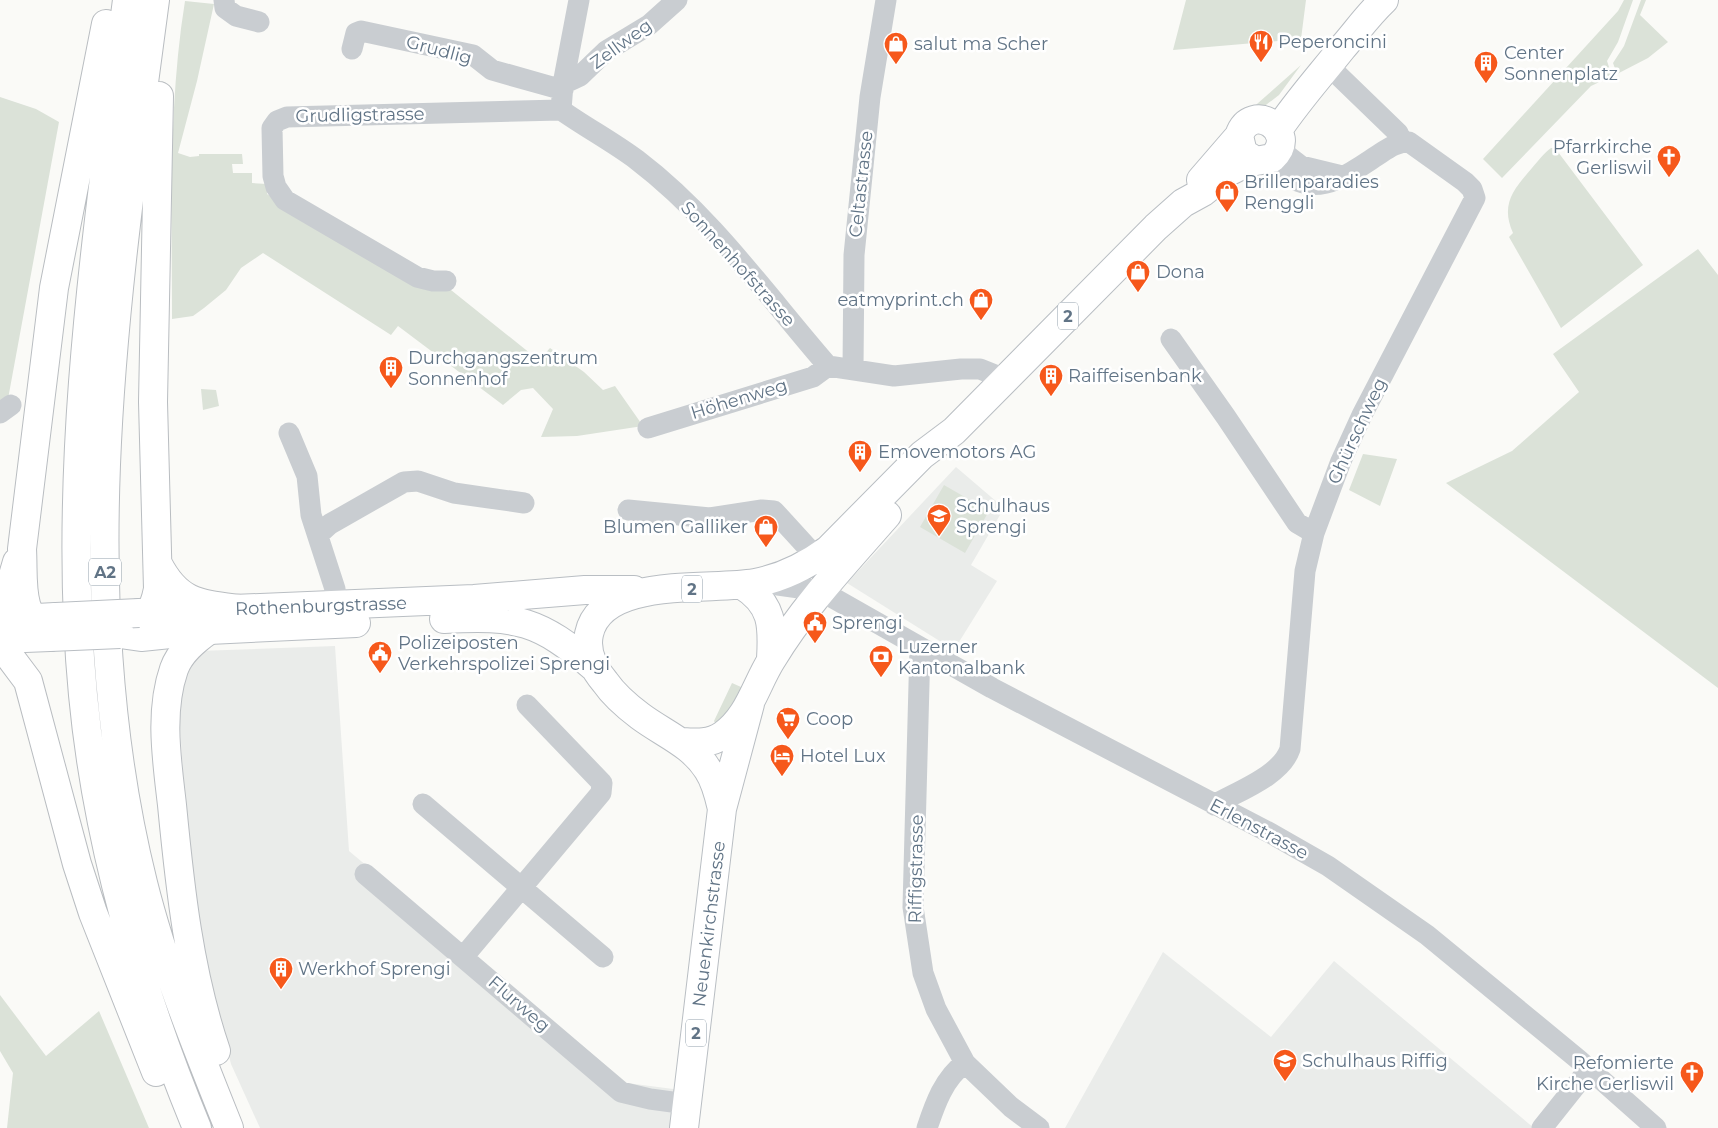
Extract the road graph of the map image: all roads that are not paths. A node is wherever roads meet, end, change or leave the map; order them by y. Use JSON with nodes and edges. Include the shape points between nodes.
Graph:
{"nodes":[{"id":1,"x":110,"y":0,"type":"edge"},
{"id":2,"x":127,"y":0,"type":"edge"},
{"id":3,"x":155,"y":0,"type":"edge"},
{"id":4,"x":168,"y":0,"type":"edge"},
{"id":5,"x":224,"y":0,"type":"edge"},
{"id":6,"x":579,"y":0,"type":"edge"},
{"id":7,"x":677,"y":0,"type":"edge"},
{"id":8,"x":886,"y":0,"type":"edge"},
{"id":9,"x":1384,"y":0,"type":"edge"},
{"id":10,"x":258,"y":22,"type":"dead end"},
{"id":11,"x":352,"y":49,"type":"dead end"},
{"id":12,"x":1338,"y":75,"type":"dead end"},
{"id":13,"x":562,"y":95,"type":"junction"},
{"id":14,"x":1402,"y":142,"type":"junction"},
{"id":15,"x":1267,"y":144,"type":"junction"},
{"id":16,"x":1183,"y":203,"type":"junction"},
{"id":17,"x":446,"y":281,"type":"dead end"},
{"id":18,"x":1171,"y":339,"type":"dead end"},
{"id":19,"x":828,"y":366,"type":"junction"},
{"id":20,"x":853,"y":368,"type":"junction"},
{"id":21,"x":1005,"y":379,"type":"junction"},
{"id":22,"x":648,"y":428,"type":"dead end"},
{"id":23,"x":954,"y":431,"type":"junction"},
{"id":24,"x":290,"y":433,"type":"dead end"},
{"id":25,"x":524,"y":503,"type":"dead end"},
{"id":26,"x":628,"y":510,"type":"dead end"},
{"id":27,"x":1314,"y":533,"type":"junction"},
{"id":28,"x":319,"y":534,"type":"junction"},
{"id":29,"x":22,"y":549,"type":"junction"},
{"id":30,"x":817,"y":558,"type":"junction"},
{"id":31,"x":158,"y":564,"type":"junction"},
{"id":32,"x":750,"y":584,"type":"junction"},
{"id":33,"x":642,"y":591,"type":"junction"},
{"id":34,"x":821,"y":591,"type":"junction"},
{"id":35,"x":0,"y":600,"type":"edge"},
{"id":36,"x":239,"y":609,"type":"junction"},
{"id":37,"x":337,"y":614,"type":"junction"},
{"id":38,"x":0,"y":620,"type":"edge"},
{"id":39,"x":138,"y":624,"type":"junction"},
{"id":40,"x":45,"y":625,"type":"junction"},
{"id":41,"x":209,"y":630,"type":"junction"},
{"id":42,"x":0,"y":639,"type":"edge"},
{"id":43,"x":920,"y":647,"type":"junction"},
{"id":44,"x":0,"y":650,"type":"edge"},
{"id":45,"x":772,"y":659,"type":"junction"},
{"id":46,"x":595,"y":668,"type":"junction"},
{"id":47,"x":28,"y":681,"type":"junction"},
{"id":48,"x":750,"y":704,"type":"junction"},
{"id":49,"x":527,"y":705,"type":"dead end"},
{"id":50,"x":682,"y":742,"type":"junction"},
{"id":51,"x":423,"y":804,"type":"dead end"},
{"id":52,"x":1214,"y":804,"type":"junction"},
{"id":53,"x":722,"y":809,"type":"junction"},
{"id":54,"x":365,"y":874,"type":"dead end"},
{"id":55,"x":521,"y":890,"type":"junction"},
{"id":56,"x":464,"y":956,"type":"junction"},
{"id":57,"x":603,"y":957,"type":"dead end"},
{"id":58,"x":965,"y":1063,"type":"junction"},
{"id":59,"x":1589,"y":1069,"type":"junction"},
{"id":60,"x":686,"y":1116,"type":"edge"},
{"id":61,"x":185,"y":1128,"type":"edge"},
{"id":62,"x":197,"y":1128,"type":"edge"},
{"id":63,"x":229,"y":1128,"type":"edge"},
{"id":64,"x":243,"y":1128,"type":"edge"},
{"id":65,"x":927,"y":1128,"type":"edge"},
{"id":66,"x":1039,"y":1128,"type":"edge"},
{"id":67,"x":1542,"y":1128,"type":"edge"},
{"id":68,"x":1656,"y":1128,"type":"edge"}],
"edges":[{"from":1,"to":29,"type":"main road","via":[[54,288]]},
{"from":2,"to":62,"type":"main road","number":"A2","via":[[91,294],[81,406],[78,619],[88,740],[117,888],[144,984]]},
{"from":3,"to":63,"type":"main road","number":"A2","via":[[108,396],[105,617],[115,736],[143,882],[175,988]]},
{"from":4,"to":31,"type":"main road","via":[[161,56],[156,167],[153,402]]},
{"from":5,"to":10,"type":"street","via":[[226,8],[236,16]]},
{"from":6,"to":13,"type":"street"},
{"from":7,"to":13,"type":"street","name":"Zellweg","via":[[649,25],[606,51]]},
{"from":8,"to":20,"type":"street","name":"Celtastrasse","via":[[870,97],[854,255]]},
{"from":9,"to":15,"type":"main road","number":"2","via":[[1360,23]]},
{"from":11,"to":13,"type":"street","name":"Grudlig","via":[[356,33],[361,31],[473,55],[492,70]]},
{"from":12,"to":14,"type":"street","via":[[1398,133]]},
{"from":13,"to":17,"type":"street","name":"Grudligstrasse","via":[[287,117],[277,120],[272,128],[273,176],[285,200],[417,277]]},
{"from":13,"to":19,"type":"street","name":"Sonnenhofstrasse","via":[[670,189],[724,243]]},
{"from":14,"to":15,"type":"street","via":[[1322,185],[1303,183]]},
{"from":14,"to":27,"type":"street","name":"Ghürschweg","via":[[1417,146],[1466,182],[1475,198],[1362,415]]},
{"from":15,"to":16,"type":"main road","number":"2"},
{"from":15,"to":16,"type":"main road","number":"2","via":[[1240,148],[1239,136]]},
{"from":16,"to":21,"type":"main road","number":"2"},
{"from":18,"to":27,"type":"street","via":[[1297,523]]},
{"from":19,"to":20,"type":"street"},
{"from":19,"to":22,"type":"street","name":"Höhenweg","via":[[813,377]]},
{"from":20,"to":21,"type":"street","via":[[894,376],[961,368],[980,369]]},
{"from":21,"to":23,"type":"main road","number":"2"},
{"from":23,"to":30,"type":"main road","number":"2","via":[[922,455]]},
{"from":23,"to":34,"type":"main road","number":"2"},
{"from":24,"to":28,"type":"street","via":[[306,476],[311,515]]},
{"from":25,"to":28,"type":"street","via":[[454,493],[418,481],[404,482],[330,524]]},
{"from":26,"to":30,"type":"street","via":[[710,518],[774,511]]},
{"from":27,"to":52,"type":"street","name":"Ghürschweg","via":[[1305,571],[1291,739],[1286,760],[1275,771]]},
{"from":28,"to":37,"type":"street","via":[[320,547],[335,590]]},
{"from":29,"to":35,"type":"main road","via":[[10,586]]},
{"from":29,"to":40,"type":"main road","via":[[23,596]]},
{"from":30,"to":32,"type":"main road","number":"2","via":[[795,570]]},
{"from":31,"to":36,"type":"main road","via":[[167,581],[189,599]]},
{"from":31,"to":39,"type":"main road","via":[[158,589]]},
{"from":32,"to":33,"type":"main road","number":"2"},
{"from":32,"to":34,"type":"street"},
{"from":32,"to":45,"type":"main road","via":[[769,614]]},
{"from":33,"to":37,"type":"main road","name":"Rothenburgstrasse","via":[[584,590]]},
{"from":33,"to":46,"type":"main road","number":"2","via":[[616,600],[597,615],[587,641]]},
{"from":34,"to":43,"type":"street","name":"Erlenstrasse"},
{"from":34,"to":45,"type":"main road","number":"2"},
{"from":36,"to":37,"type":"main road","name":"Rothenburgstrasse"},
{"from":36,"to":39,"type":"main road","name":"Rothenburgstrasse"},
{"from":37,"to":41,"type":"main road","name":"Rothenburgstrasse"},
{"from":37,"to":46,"type":"main road","name":"Rothenburgstrasse","via":[[516,621],[557,637]]},
{"from":38,"to":40,"type":"main road","name":"Rothenburgstrasse"},
{"from":39,"to":40,"type":"main road","name":"Rothenburgstrasse","bridge":true},
{"from":39,"to":41,"type":"main road","name":"Rothenburgstrasse"},
{"from":40,"to":42,"type":"main road","name":"Rothenburgstrasse"},
{"from":40,"to":47,"type":"main road","via":[[28,665]]},
{"from":41,"to":64,"type":"main road","via":[[180,656],[172,676],[166,713],[168,770],[193,968],[214,1046]]},
{"from":43,"to":52,"type":"street","name":"Erlenstrasse"},
{"from":43,"to":58,"type":"street","name":"Riffigstrasse","via":[[915,932],[923,972],[936,1009]]},
{"from":44,"to":47,"type":"main road","via":[[10,657]]},
{"from":45,"to":48,"type":"main road","number":"2"},
{"from":46,"to":50,"type":"main road","number":"2","via":[[608,687],[641,717]]},
{"from":47,"to":61,"type":"main road","via":[[58,799],[93,913],[163,1091]]},
{"from":48,"to":50,"type":"main road","via":[[738,721],[718,738],[702,743]]},
{"from":48,"to":53,"type":"main road","number":"2"},
{"from":49,"to":55,"type":"street","via":[[602,785],[601,793]]},
{"from":50,"to":53,"type":"main road","number":"2","via":[[707,768]]},
{"from":51,"to":55,"type":"street"},
{"from":52,"to":59,"type":"street","name":"Erlenstrasse","via":[[1272,834],[1377,899],[1427,935]]},
{"from":53,"to":60,"type":"main road","name":"Neuenkirchstrasse","number":"2"},
{"from":54,"to":56,"type":"street","name":"Flurweg"},
{"from":55,"to":56,"type":"street"},
{"from":55,"to":57,"type":"street"},
{"from":56,"to":60,"type":"street","name":"Flurweg","via":[[621,1092],[650,1099]]},
{"from":58,"to":65,"type":"street","via":[[947,1081]]},
{"from":58,"to":66,"type":"street","name":"Riffigstrasse","via":[[1004,1101]]},
{"from":59,"to":67,"type":"street"},
{"from":59,"to":68,"type":"street","name":"Erlenstrasse"}]}
